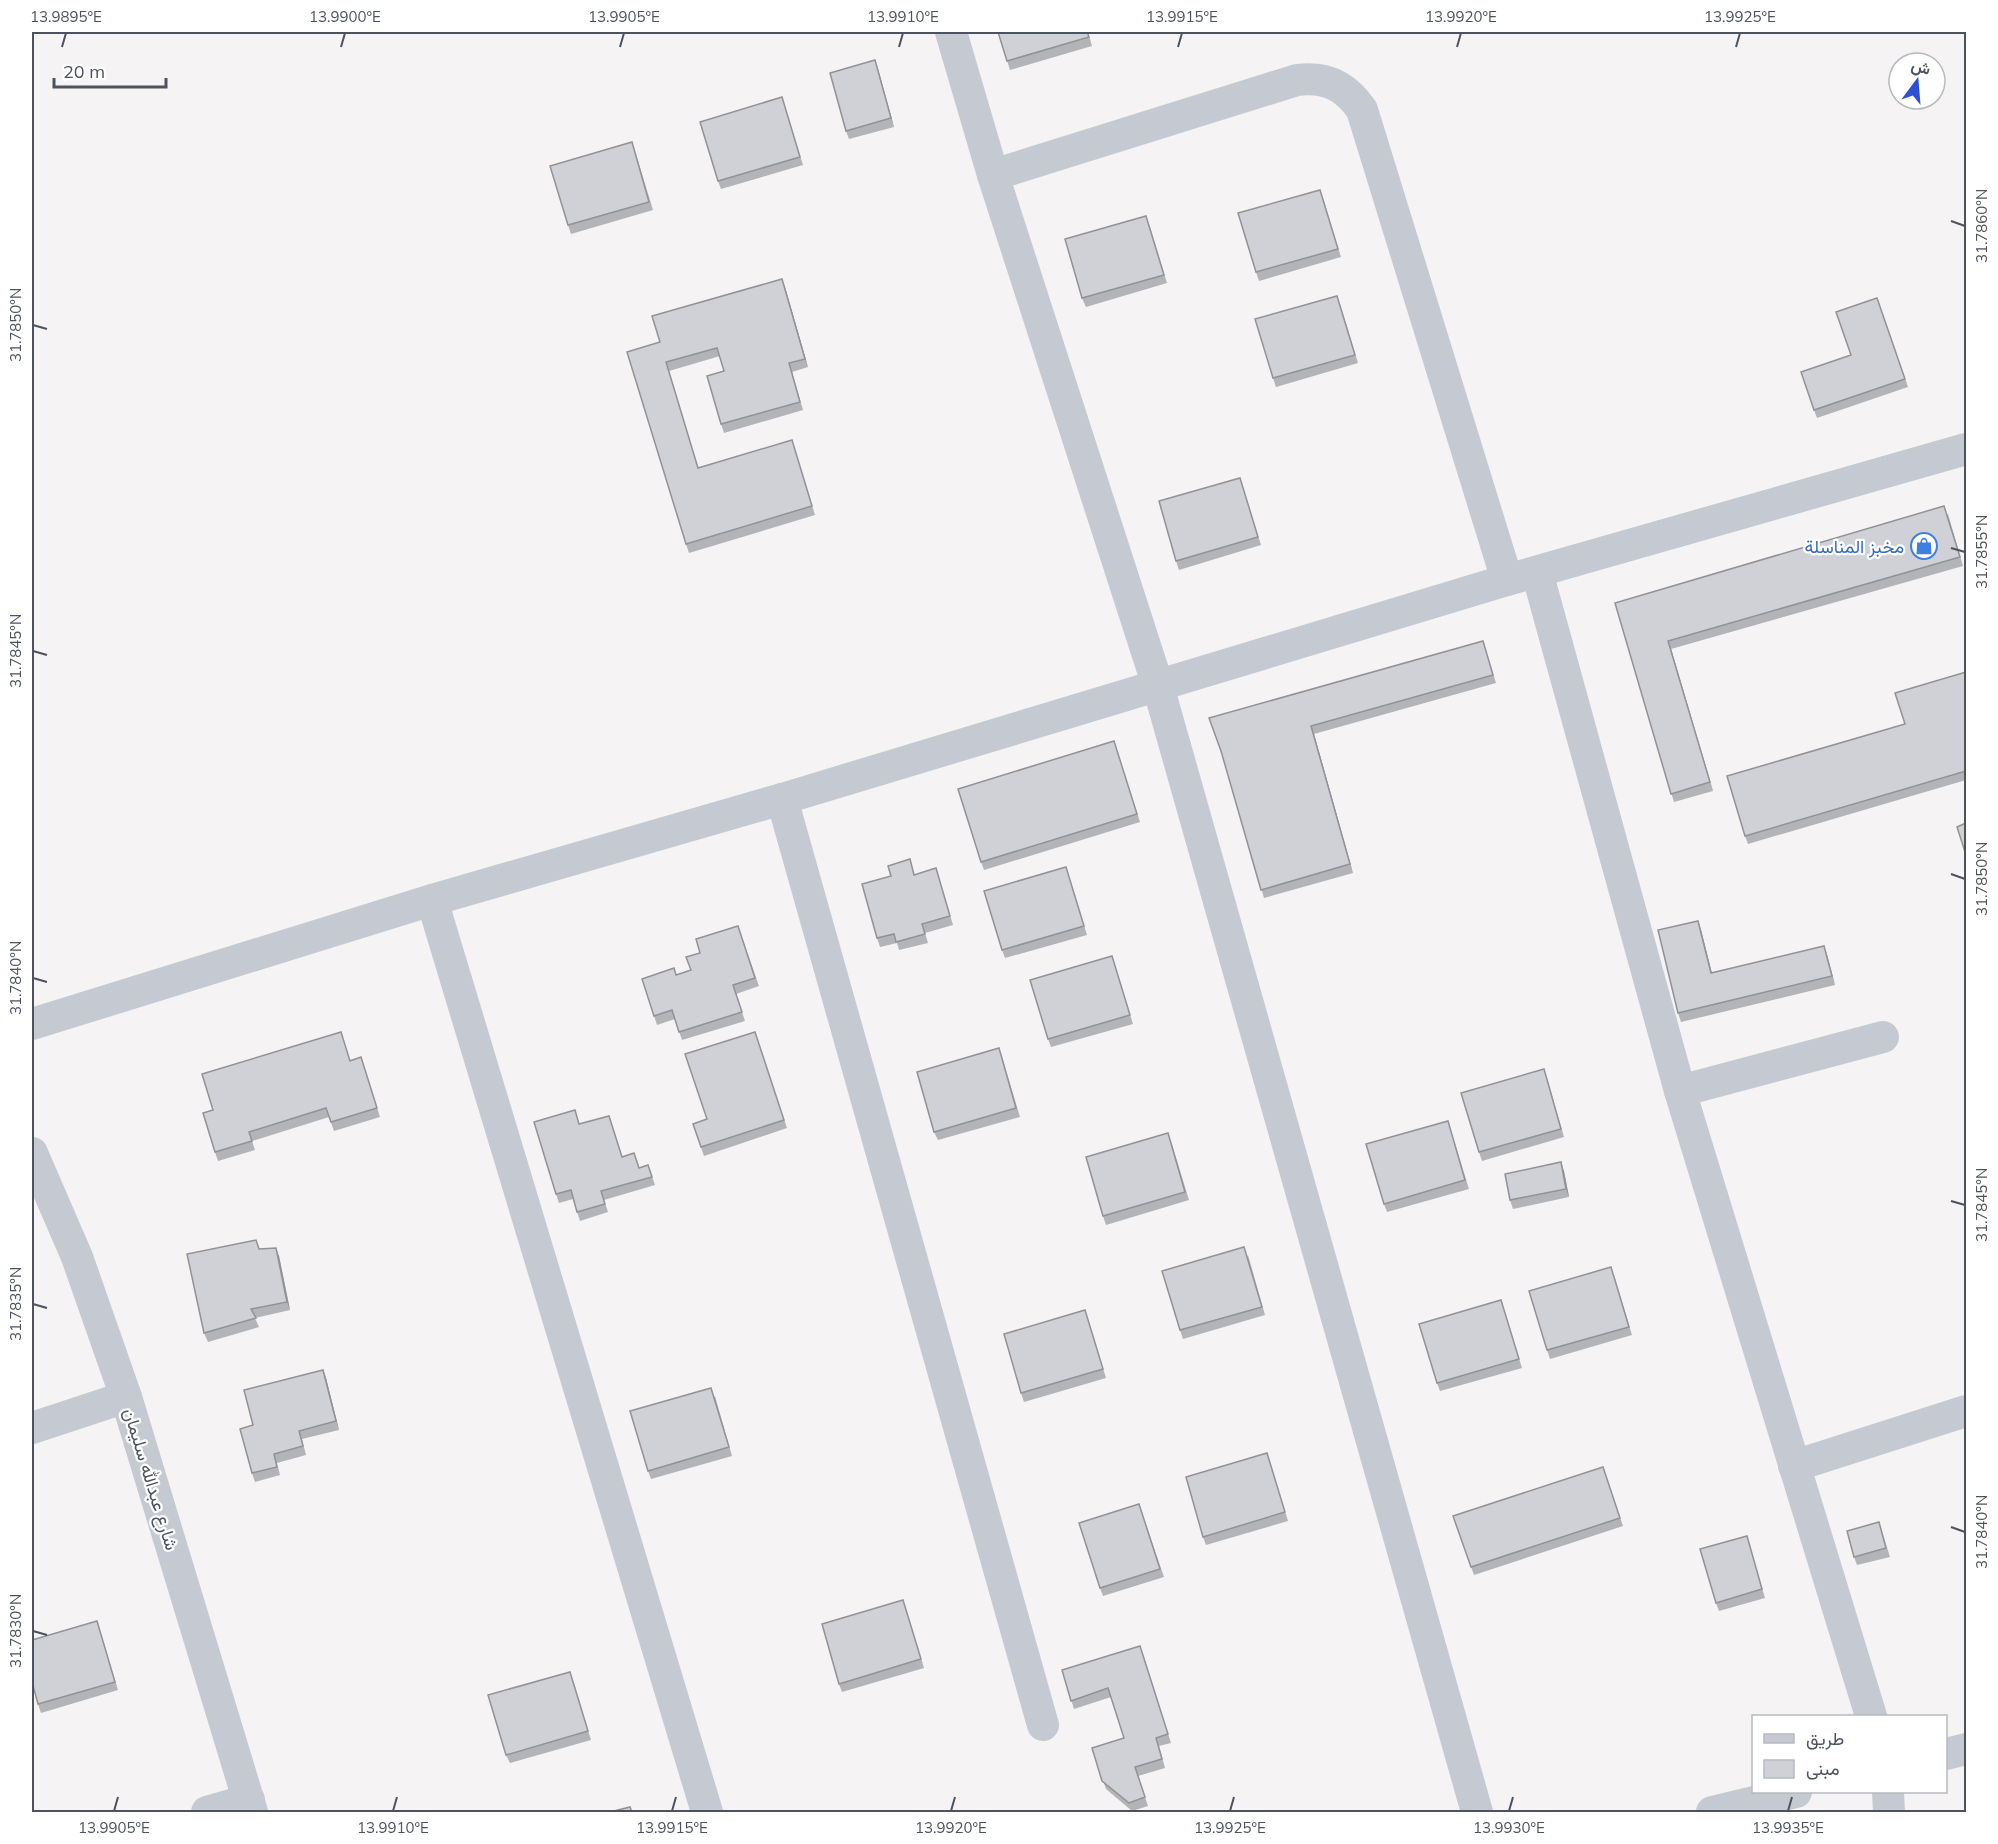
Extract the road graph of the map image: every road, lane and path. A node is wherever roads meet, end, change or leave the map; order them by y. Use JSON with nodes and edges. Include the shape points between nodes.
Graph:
{"nodes":[{"id":1,"x":951,"y":32,"type":"edge"},
{"id":2,"x":993,"y":175,"type":"junction"},
{"id":3,"x":1966,"y":449,"type":"edge"},
{"id":4,"x":1537,"y":572,"type":"junction"},
{"id":5,"x":1507,"y":580,"type":"junction"},
{"id":6,"x":1158,"y":686,"type":"junction"},
{"id":7,"x":782,"y":799,"type":"junction"},
{"id":8,"x":432,"y":900,"type":"junction"},
{"id":9,"x":32,"y":1024,"type":"edge"},
{"id":10,"x":1883,"y":1037,"type":"dead end"},
{"id":11,"x":1680,"y":1091,"type":"junction"},
{"id":12,"x":32,"y":1153,"type":"edge"},
{"id":13,"x":126,"y":1397,"type":"junction"},
{"id":14,"x":1966,"y":1412,"type":"edge"},
{"id":15,"x":32,"y":1428,"type":"edge"},
{"id":16,"x":1794,"y":1466,"type":"junction"},
{"id":17,"x":1871,"y":1715,"type":"edge"},
{"id":18,"x":1043,"y":1725,"type":"dead end"},
{"id":19,"x":1966,"y":1749,"type":"edge"},
{"id":20,"x":1947,"y":1754,"type":"edge"},
{"id":21,"x":1788,"y":1793,"type":"edge"},
{"id":22,"x":1888,"y":1793,"type":"edge"},
{"id":23,"x":251,"y":1806,"type":"edge"},
{"id":24,"x":207,"y":1812,"type":"edge"},
{"id":25,"x":707,"y":1812,"type":"edge"},
{"id":26,"x":1476,"y":1812,"type":"edge"},
{"id":27,"x":1712,"y":1812,"type":"edge"},
{"id":28,"x":1889,"y":1812,"type":"edge"}],
"edges":[{"from":1,"to":2,"type":"street"},
{"from":2,"to":5,"type":"street","via":[[1297,80],[1322,80],[1345,89],[1362,110]]},
{"from":2,"to":6,"type":"street"},
{"from":3,"to":4,"type":"street"},
{"from":4,"to":5,"type":"street"},
{"from":4,"to":11,"type":"street"},
{"from":5,"to":6,"type":"street"},
{"from":6,"to":7,"type":"street"},
{"from":6,"to":26,"type":"street"},
{"from":7,"to":8,"type":"street"},
{"from":7,"to":18,"type":"street"},
{"from":8,"to":9,"type":"street"},
{"from":8,"to":25,"type":"street"},
{"from":10,"to":11,"type":"street"},
{"from":11,"to":16,"type":"street"},
{"from":12,"to":13,"type":"street","name":"شارع عبدالله سليمان","via":[[77,1257]]},
{"from":13,"to":15,"type":"street"},
{"from":13,"to":23,"type":"street","name":"شارع عبدالله سليمان"},
{"from":14,"to":16,"type":"street"},
{"from":16,"to":17,"type":"street"},
{"from":19,"to":20,"type":"street"},
{"from":21,"to":27,"type":"street"},
{"from":22,"to":28,"type":"street"},
{"from":23,"to":24,"type":"street"}]}
